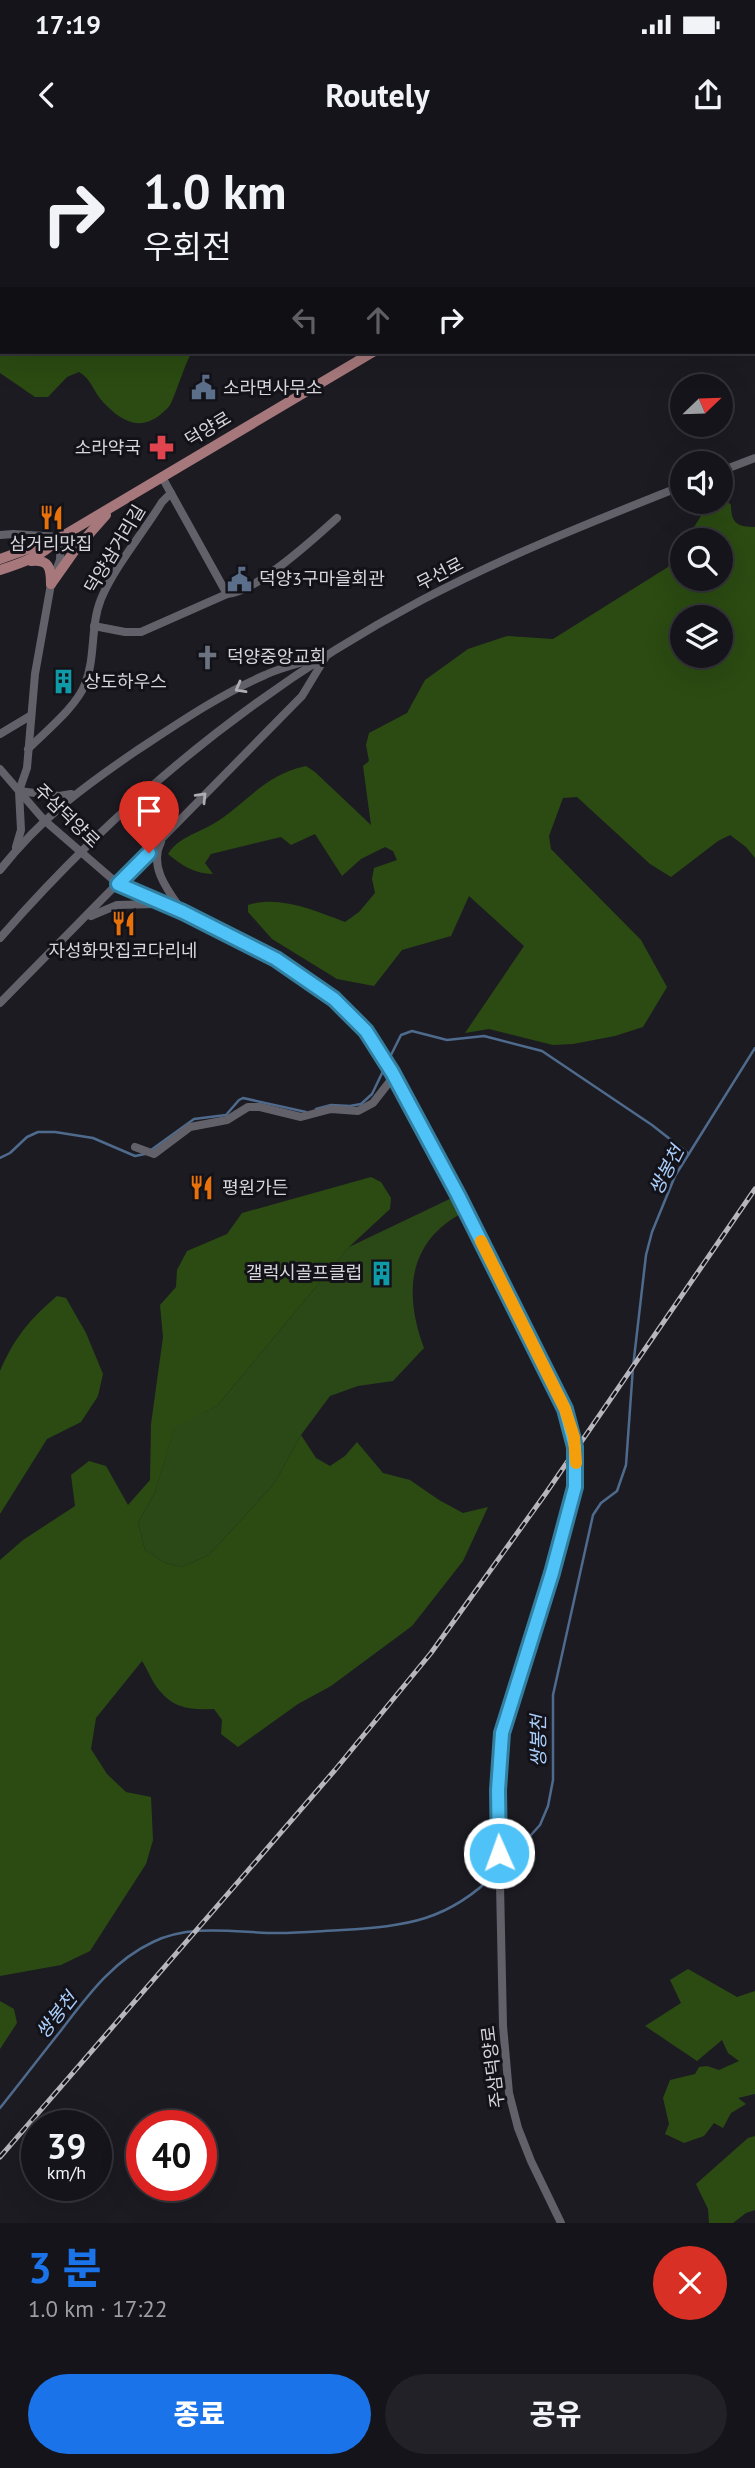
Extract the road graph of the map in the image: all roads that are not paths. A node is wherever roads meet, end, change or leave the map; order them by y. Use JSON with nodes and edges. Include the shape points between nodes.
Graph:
{"nodes":[{"id":1,"x":370,"y":354,"type":"edge"},
{"id":2,"x":755,"y":458,"type":"edge"},
{"id":3,"x":733,"y":466,"type":"edge"},
{"id":4,"x":162,"y":477,"type":"junction"},
{"id":5,"x":670,"y":491,"type":"edge"},
{"id":6,"x":171,"y":493,"type":"junction"},
{"id":7,"x":115,"y":505,"type":"junction"},
{"id":8,"x":337,"y":518,"type":"dead end"},
{"id":9,"x":0,"y":535,"type":"edge"},
{"id":10,"x":61,"y":537,"type":"junction"},
{"id":11,"x":0,"y":559,"type":"edge"},
{"id":12,"x":26,"y":562,"type":"junction"},
{"id":13,"x":0,"y":570,"type":"edge"},
{"id":14,"x":51,"y":584,"type":"junction"},
{"id":15,"x":227,"y":594,"type":"junction"},
{"id":16,"x":94,"y":626,"type":"junction"},
{"id":17,"x":327,"y":656,"type":"junction"},
{"id":18,"x":30,"y":716,"type":"junction"},
{"id":19,"x":0,"y":734,"type":"edge"},
{"id":20,"x":28,"y":749,"type":"junction"},
{"id":21,"x":0,"y":769,"type":"edge"},
{"id":22,"x":19,"y":791,"type":"junction"},
{"id":23,"x":76,"y":793,"type":"junction"},
{"id":24,"x":44,"y":820,"type":"junction"},
{"id":25,"x":164,"y":837,"type":"junction"},
{"id":26,"x":11,"y":856,"type":"junction"},
{"id":27,"x":0,"y":870,"type":"edge"},
{"id":28,"x":118,"y":884,"type":"junction"},
{"id":29,"x":162,"y":904,"type":"junction"},
{"id":30,"x":183,"y":912,"type":"junction"},
{"id":31,"x":82,"y":920,"type":"junction"},
{"id":32,"x":0,"y":938,"type":"edge"},
{"id":33,"x":0,"y":1003,"type":"edge"},
{"id":34,"x":393,"y":1074,"type":"junction"},
{"id":35,"x":135,"y":1147,"type":"dead end"},
{"id":36,"x":561,"y":2223,"type":"edge"}],
"edges":[{"from":1,"to":4,"type":"main road","name":"덕양로"},
{"from":2,"to":3,"type":"street"},
{"from":4,"to":6,"type":"street"},
{"from":4,"to":7,"type":"main road","name":"덕양로"},
{"from":5,"to":17,"type":"street","name":"무선로","via":[[506,559],[419,602]]},
{"from":6,"to":15,"type":"street"},
{"from":6,"to":16,"type":"street","name":"덕양삼거리길","via":[[110,583]]},
{"from":7,"to":10,"type":"main road","name":"덕양로"},
{"from":7,"to":14,"type":"main road"},
{"from":8,"to":15,"type":"street","via":[[292,559],[242,590]]},
{"from":9,"to":10,"type":"street"},
{"from":10,"to":11,"type":"main road","name":"덕양로"},
{"from":10,"to":12,"type":"main road","name":"덕양로"},
{"from":10,"to":14,"type":"street","name":"주삼덕양로","via":[[60,560]]},
{"from":12,"to":13,"type":"main road","name":"덕양로"},
{"from":12,"to":14,"type":"main road","via":[[47,564]]},
{"from":14,"to":18,"type":"street","name":"주삼덕양로"},
{"from":15,"to":16,"type":"street","via":[[141,632]]},
{"from":16,"to":20,"type":"street","name":"덕양삼거리길","via":[[84,687]]},
{"from":17,"to":23,"type":"street","one_way":true,"via":[[252,681],[198,711]]},
{"from":25,"to":17,"type":"street","one_way":true,"via":[[302,696]]},
{"from":17,"to":32,"type":"street","name":"무선로","via":[[219,730],[159,779],[101,832]]},
{"from":18,"to":19,"type":"street"},
{"from":18,"to":20,"type":"street","name":"주삼덕양로"},
{"from":20,"to":22,"type":"street","name":"주삼덕양로"},
{"from":21,"to":22,"type":"street"},
{"from":22,"to":23,"type":"street"},
{"from":22,"to":24,"type":"street","name":"주삼덕양로"},
{"from":22,"to":26,"type":"street","via":[[21,830]]},
{"from":23,"to":24,"type":"street"},
{"from":24,"to":26,"type":"street"},
{"from":24,"to":28,"type":"street","name":"주삼덕양로"},
{"from":25,"to":28,"type":"street"},
{"from":25,"to":30,"type":"street","via":[[157,853],[160,873]]},
{"from":26,"to":27,"type":"street"},
{"from":28,"to":29,"type":"street","name":"주삼덕양로"},
{"from":28,"to":31,"type":"street"},
{"from":29,"to":30,"type":"street","name":"주삼덕양로"},
{"from":29,"to":31,"type":"street","via":[[117,905]]},
{"from":30,"to":34,"type":"street","name":"주삼덕양로","via":[[276,959],[316,985],[353,1016]]},
{"from":31,"to":33,"type":"street"},
{"from":34,"to":35,"type":"street","via":[[379,1096],[354,1112],[331,1109],[301,1117],[248,1107],[227,1120],[190,1127],[158,1152]]},
{"from":34,"to":36,"type":"street","name":"주삼덕양로","via":[[555,1388],[572,1427],[575,1447],[572,1505],[502,1733],[498,1790],[503,2026],[509,2093],[526,2150]]}]}
